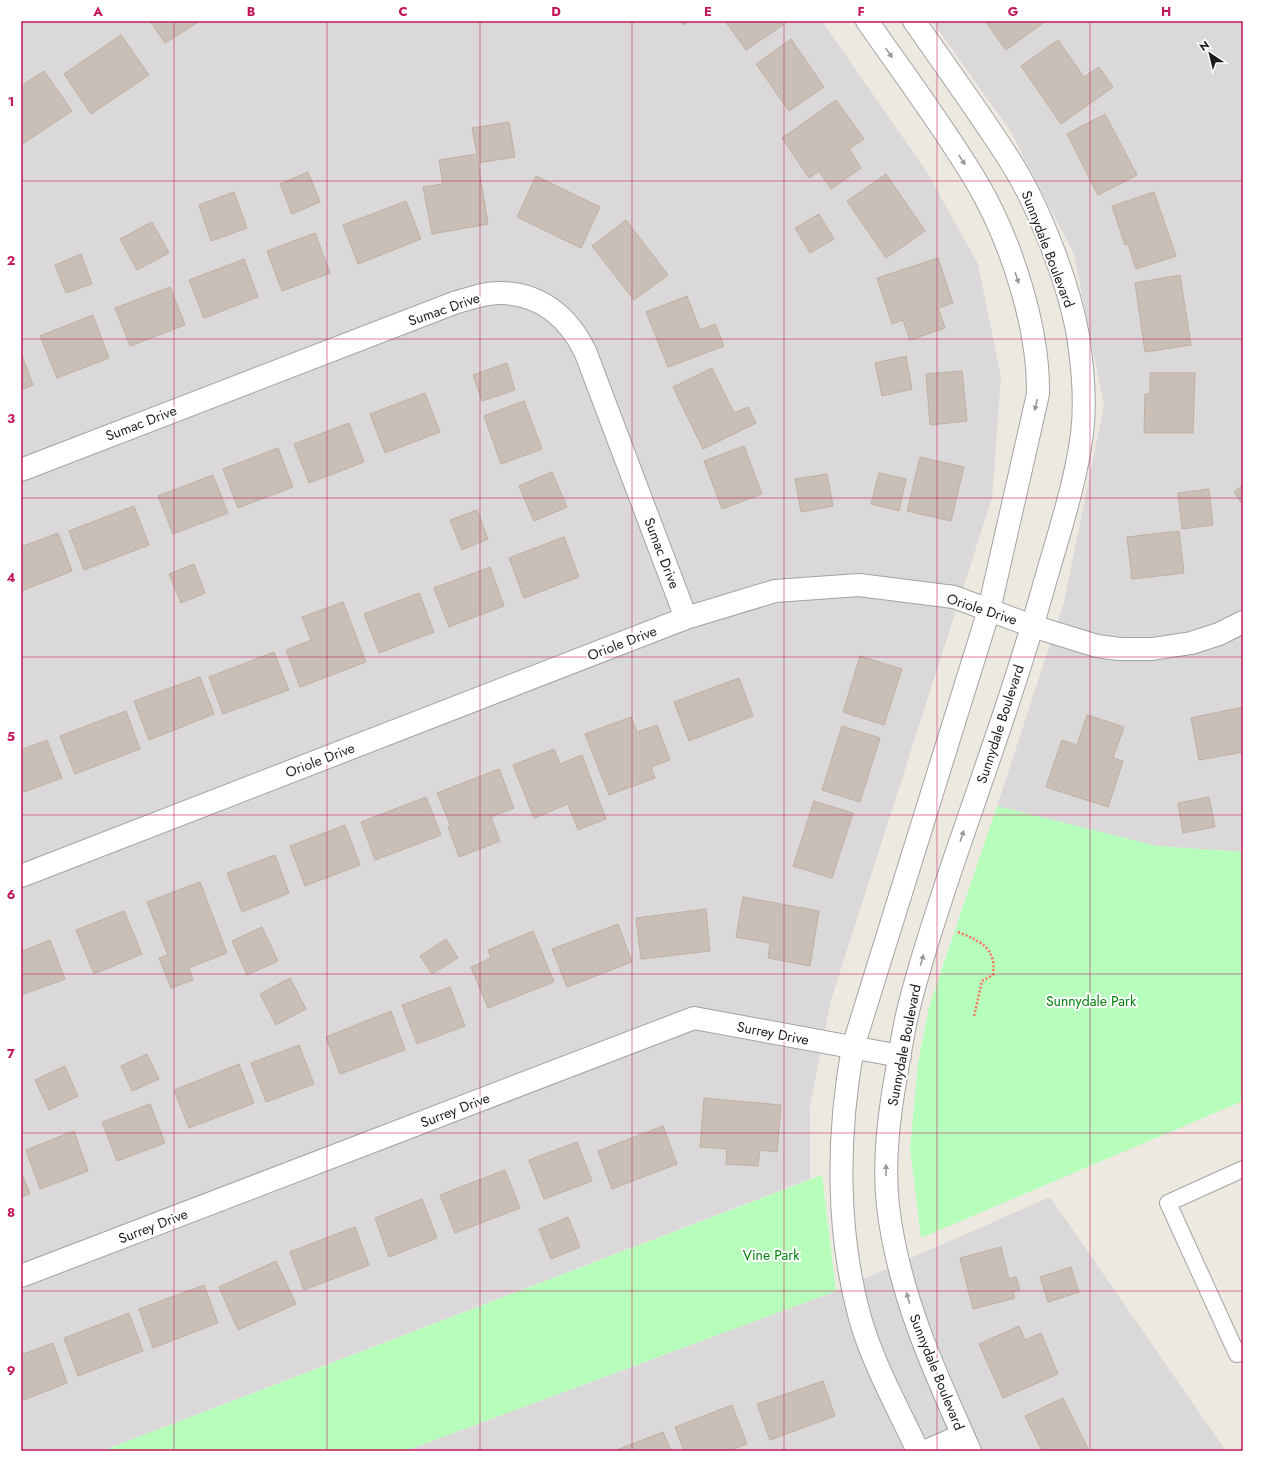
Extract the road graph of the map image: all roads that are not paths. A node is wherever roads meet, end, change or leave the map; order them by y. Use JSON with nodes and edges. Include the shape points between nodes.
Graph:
{"nodes":[{"id":1,"x":867,"y":21,"type":"edge"},
{"id":2,"x":914,"y":21,"type":"edge"},
{"id":3,"x":21,"y":470,"type":"edge"},
{"id":4,"x":989,"y":610,"type":"junction"},
{"id":5,"x":686,"y":618,"type":"junction"},
{"id":6,"x":1243,"y":622,"type":"edge"},
{"id":7,"x":1032,"y":626,"type":"junction"},
{"id":8,"x":21,"y":876,"type":"edge"},
{"id":9,"x":853,"y":1047,"type":"junction"},
{"id":10,"x":900,"y":1056,"type":"junction"},
{"id":11,"x":1243,"y":1169,"type":"edge"},
{"id":12,"x":21,"y":1276,"type":"edge"},
{"id":13,"x":1243,"y":1351,"type":"edge"},
{"id":14,"x":966,"y":1443,"type":"edge"},
{"id":15,"x":918,"y":1451,"type":"edge"},
{"id":16,"x":926,"y":1451,"type":"edge"}],
"edges":[{"from":1,"to":4,"type":"street","one_way":true,"via":[[976,182],[1006,246],[1024,298],[1034,339],[1038,394]]},
{"from":2,"to":7,"type":"street","name":"Sunnydale Boulevard","via":[[1010,160],[1025,187],[1058,268],[1078,334],[1084,402],[1082,436],[1072,485]]},
{"from":3,"to":5,"type":"street","name":"Sumac Drive","via":[[454,303],[501,293],[525,297],[542,303],[555,312],[566,321],[579,339]]},
{"from":4,"to":5,"type":"street","name":"Oriole Drive","via":[[954,597],[859,585],[774,591]]},
{"from":4,"to":7,"type":"street","name":"Oriole Drive"},
{"from":4,"to":9,"type":"street"},
{"from":5,"to":8,"type":"street","name":"Oriole Drive"},
{"from":6,"to":7,"type":"street","name":"Oriole Drive","via":[[1197,642],[1152,649],[1097,646]]},
{"from":10,"to":7,"type":"street","name":"Sunnydale Boulevard","one_way":true,"via":[[909,1005],[933,923]]},
{"from":9,"to":10,"type":"street","name":"Surrey Drive"},
{"from":9,"to":12,"type":"street","name":"Surrey Drive","via":[[694,1018]]},
{"from":9,"to":15,"type":"street","via":[[843,1120],[843,1206],[847,1250],[860,1318]]},
{"from":14,"to":10,"type":"street","name":"Sunnydale Boulevard","one_way":true,"via":[[924,1346],[904,1284],[891,1228],[886,1171],[888,1137]]},
{"from":11,"to":13,"type":"lane","via":[[1168,1203],[1237,1354]]},
{"from":14,"to":16,"type":"street"}]}
